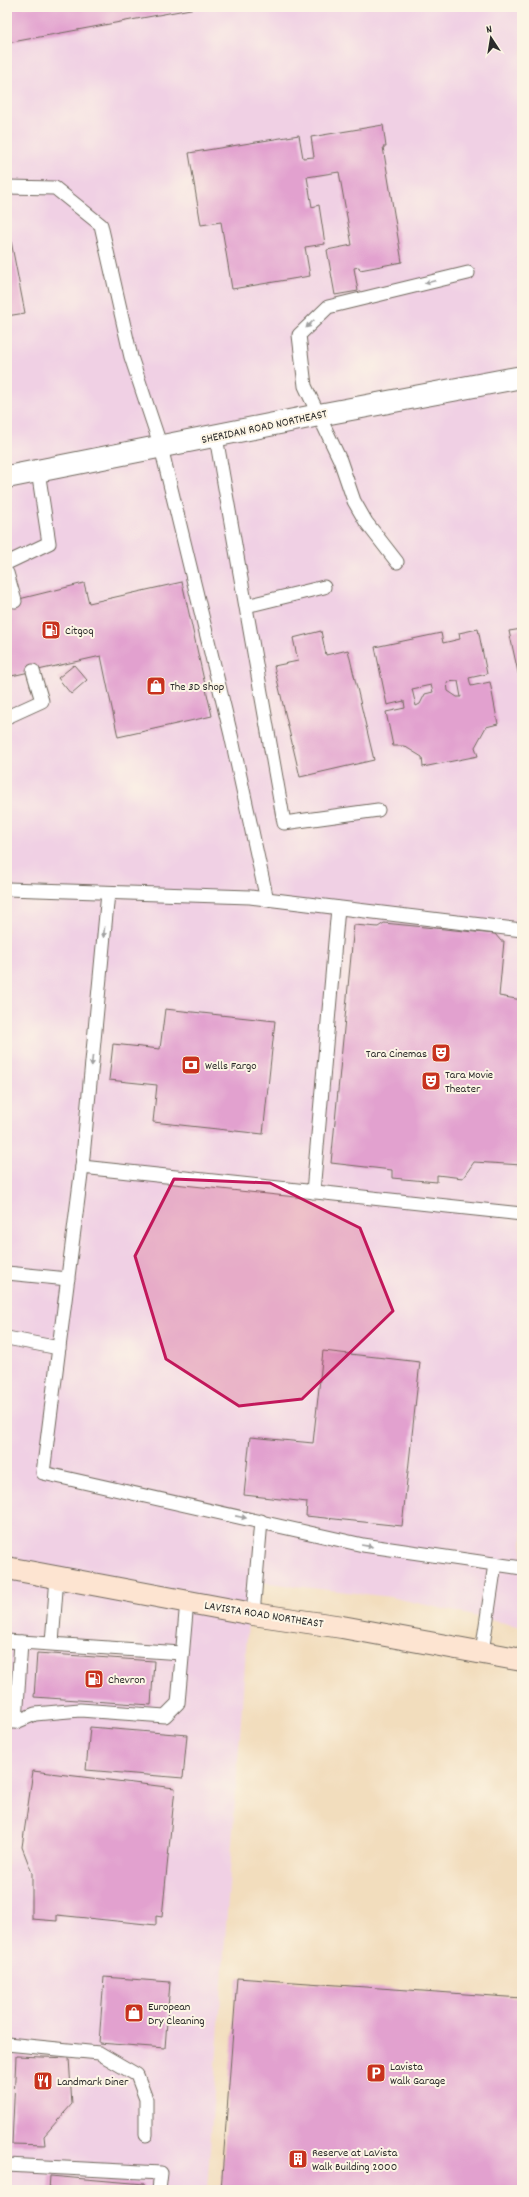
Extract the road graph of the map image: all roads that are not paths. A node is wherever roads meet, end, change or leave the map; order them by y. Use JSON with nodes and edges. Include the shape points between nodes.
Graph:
{"nodes":[{"id":1,"x":7,"y":187,"type":"edge"},
{"id":2,"x":468,"y":273,"type":"dead end"},
{"id":3,"x":522,"y":377,"type":"edge"},
{"id":4,"x":319,"y":415,"type":"junction"},
{"id":5,"x":216,"y":437,"type":"junction"},
{"id":6,"x":161,"y":447,"type":"junction"},
{"id":7,"x":38,"y":471,"type":"junction"},
{"id":8,"x":7,"y":477,"type":"edge"},
{"id":9,"x":397,"y":562,"type":"dead end"},
{"id":10,"x":7,"y":563,"type":"edge"},
{"id":11,"x":7,"y":573,"type":"edge"},
{"id":12,"x":324,"y":587,"type":"dead end"},
{"id":13,"x":15,"y":600,"type":"dead end"},
{"id":14,"x":246,"y":606,"type":"junction"},
{"id":15,"x":33,"y":671,"type":"dead end"},
{"id":16,"x":7,"y":717,"type":"edge"},
{"id":17,"x":378,"y":810,"type":"dead end"},
{"id":18,"x":7,"y":889,"type":"edge"},
{"id":19,"x":108,"y":893,"type":"junction"},
{"id":20,"x":267,"y":900,"type":"junction"},
{"id":21,"x":338,"y":908,"type":"junction"},
{"id":22,"x":522,"y":930,"type":"edge"},
{"id":23,"x":82,"y":1167,"type":"junction"},
{"id":24,"x":313,"y":1192,"type":"junction"},
{"id":25,"x":522,"y":1214,"type":"edge"},
{"id":26,"x":7,"y":1273,"type":"edge"},
{"id":27,"x":68,"y":1278,"type":"junction"},
{"id":28,"x":7,"y":1338,"type":"edge"},
{"id":29,"x":59,"y":1348,"type":"junction"},
{"id":30,"x":261,"y":1521,"type":"junction"},
{"id":31,"x":495,"y":1564,"type":"junction"},
{"id":32,"x":7,"y":1568,"type":"edge"},
{"id":33,"x":522,"y":1568,"type":"edge"},
{"id":34,"x":57,"y":1577,"type":"junction"},
{"id":35,"x":187,"y":1601,"type":"junction"},
{"id":36,"x":253,"y":1614,"type":"junction"},
{"id":37,"x":7,"y":1641,"type":"edge"},
{"id":38,"x":22,"y":1642,"type":"junction"},
{"id":39,"x":52,"y":1643,"type":"junction"},
{"id":40,"x":482,"y":1652,"type":"junction"},
{"id":41,"x":181,"y":1653,"type":"junction"},
{"id":42,"x":522,"y":1660,"type":"edge"},
{"id":43,"x":12,"y":1722,"type":"edge"},
{"id":44,"x":7,"y":2044,"type":"edge"},
{"id":45,"x":146,"y":2135,"type":"dead end"},
{"id":46,"x":7,"y":2165,"type":"edge"},
{"id":47,"x":159,"y":2190,"type":"edge"}],
"edges":[{"from":1,"to":6,"type":"lane","via":[[55,188],[100,225],[131,357]]},
{"from":2,"to":4,"type":"lane","one_way":true,"via":[[328,307],[299,335],[305,386]]},
{"from":3,"to":4,"type":"street","name":"SHERIDAN ROAD NORTHEAST"},
{"from":4,"to":5,"type":"street","name":"SHERIDAN ROAD NORTHEAST"},
{"from":4,"to":9,"type":"lane","via":[[340,460],[354,501],[366,522]]},
{"from":5,"to":6,"type":"street","name":"SHERIDAN ROAD NORTHEAST"},
{"from":5,"to":14,"type":"lane"},
{"from":6,"to":7,"type":"street","name":"SHERIDAN ROAD NORTHEAST"},
{"from":6,"to":20,"type":"lane","via":[[232,735]]},
{"from":7,"to":8,"type":"street","name":"SHERIDAN ROAD NORTHEAST"},
{"from":7,"to":10,"type":"lane","via":[[49,543]]},
{"from":11,"to":13,"type":"lane"},
{"from":12,"to":14,"type":"lane"},
{"from":14,"to":17,"type":"lane","via":[[284,823]]},
{"from":15,"to":16,"type":"lane","via":[[42,701]]},
{"from":18,"to":19,"type":"lane"},
{"from":19,"to":20,"type":"lane","via":[[250,897]]},
{"from":19,"to":23,"type":"lane","one_way":true},
{"from":20,"to":21,"type":"lane"},
{"from":21,"to":22,"type":"lane"},
{"from":21,"to":24,"type":"lane"},
{"from":23,"to":24,"type":"lane"},
{"from":23,"to":27,"type":"lane"},
{"from":24,"to":25,"type":"lane"},
{"from":26,"to":27,"type":"lane"},
{"from":27,"to":29,"type":"lane"},
{"from":28,"to":29,"type":"lane"},
{"from":29,"to":30,"type":"lane","one_way":true,"via":[[43,1473]]},
{"from":30,"to":31,"type":"lane","one_way":true,"via":[[363,1545]]},
{"from":30,"to":36,"type":"lane"},
{"from":31,"to":33,"type":"lane"},
{"from":31,"to":40,"type":"lane"},
{"from":32,"to":34,"type":"main road","name":"LAVISTA ROAD NORTHEAST"},
{"from":34,"to":35,"type":"main road","name":"LAVISTA ROAD NORTHEAST"},
{"from":34,"to":39,"type":"lane"},
{"from":35,"to":36,"type":"main road","name":"LAVISTA ROAD NORTHEAST"},
{"from":35,"to":41,"type":"lane"},
{"from":36,"to":40,"type":"main road","name":"LAVISTA ROAD NORTHEAST"},
{"from":37,"to":38,"type":"lane"},
{"from":38,"to":39,"type":"lane"},
{"from":38,"to":43,"type":"lane"},
{"from":39,"to":41,"type":"lane","via":[[83,1651],[117,1654]]},
{"from":40,"to":42,"type":"main road","name":"LAVISTA ROAD NORTHEAST"},
{"from":41,"to":43,"type":"lane","via":[[178,1703],[165,1716],[80,1705],[35,1714]]},
{"from":44,"to":45,"type":"lane","via":[[99,2053],[137,2075],[146,2099]]},
{"from":46,"to":47,"type":"lane","via":[[160,2173]]}]}
